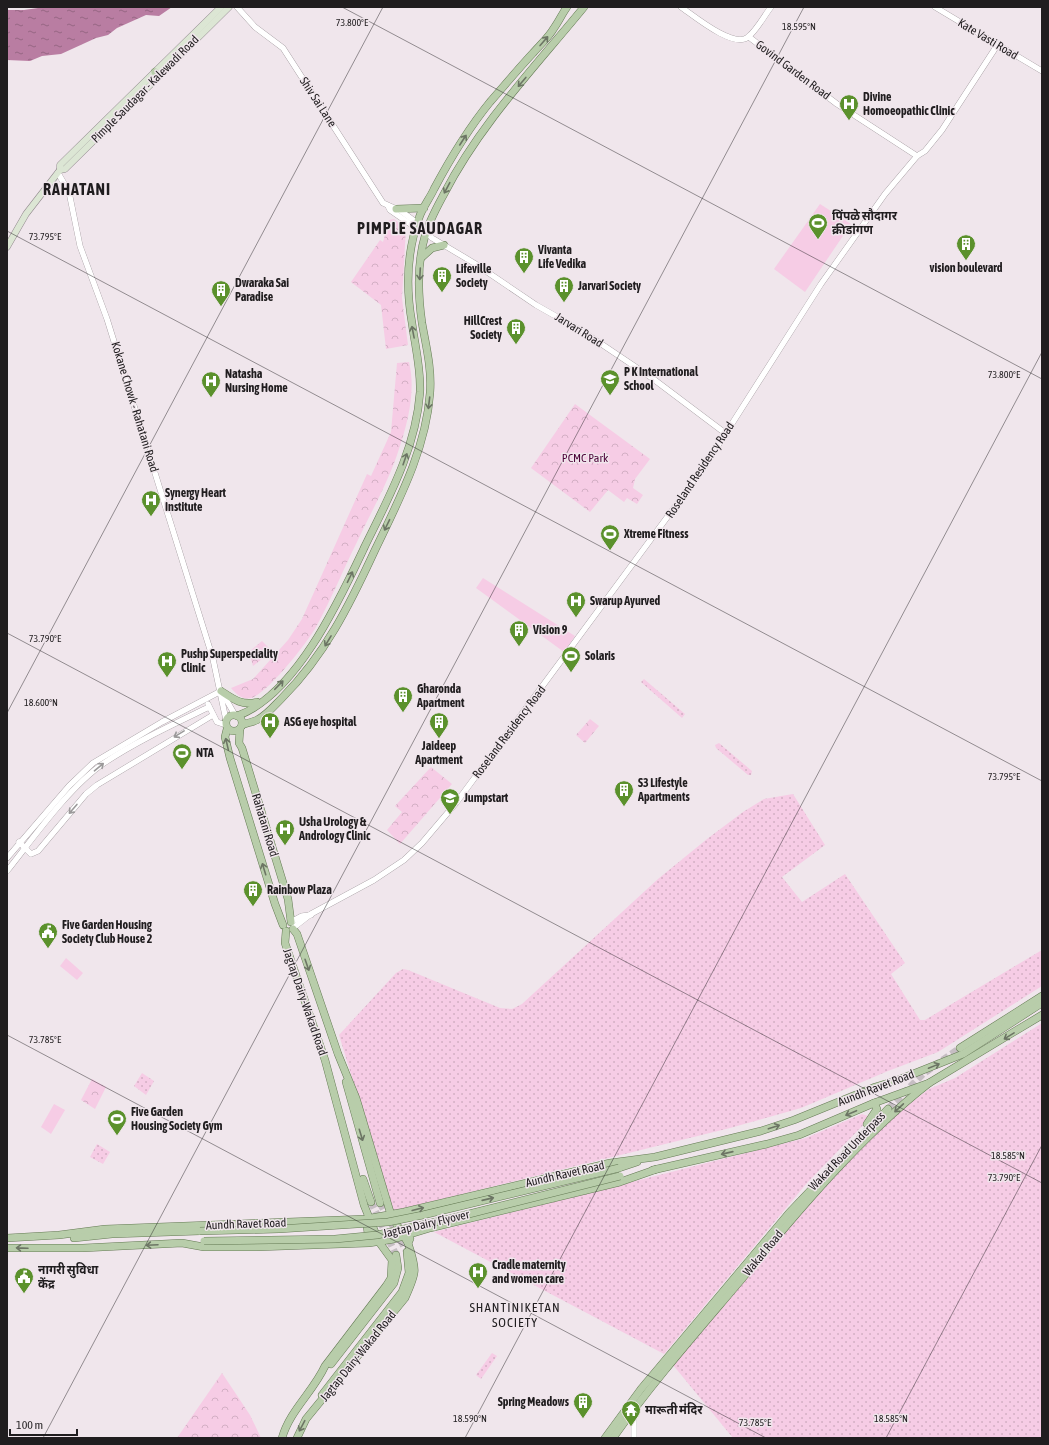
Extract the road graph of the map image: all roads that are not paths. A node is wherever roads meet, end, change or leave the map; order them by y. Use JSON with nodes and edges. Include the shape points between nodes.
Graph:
{"nodes":[{"id":1,"x":221,"y":7,"type":"edge"},
{"id":2,"x":229,"y":7,"type":"edge"},
{"id":3,"x":237,"y":7,"type":"edge"},
{"id":4,"x":567,"y":7,"type":"edge"},
{"id":5,"x":572,"y":7,"type":"edge"},
{"id":6,"x":584,"y":7,"type":"edge"},
{"id":7,"x":589,"y":7,"type":"edge"},
{"id":8,"x":681,"y":7,"type":"edge"},
{"id":9,"x":771,"y":7,"type":"edge"},
{"id":10,"x":935,"y":7,"type":"edge"},
{"id":11,"x":555,"y":28,"type":"junction"},
{"id":12,"x":562,"y":34,"type":"junction"},
{"id":13,"x":749,"y":37,"type":"junction"},
{"id":14,"x":998,"y":44,"type":"junction"},
{"id":15,"x":1042,"y":71,"type":"edge"},
{"id":16,"x":157,"y":74,"type":"junction"},
{"id":17,"x":917,"y":156,"type":"junction"},
{"id":18,"x":59,"y":172,"type":"junction"},
{"id":19,"x":388,"y":206,"type":"junction"},
{"id":20,"x":424,"y":208,"type":"junction"},
{"id":21,"x":396,"y":209,"type":"junction"},
{"id":22,"x":417,"y":225,"type":"junction"},
{"id":23,"x":426,"y":234,"type":"junction"},
{"id":24,"x":444,"y":245,"type":"junction"},
{"id":25,"x":7,"y":247,"type":"edge"},
{"id":26,"x":421,"y":258,"type":"junction"},
{"id":27,"x":725,"y":433,"type":"junction"},
{"id":28,"x":221,"y":691,"type":"junction"},
{"id":29,"x":205,"y":698,"type":"junction"},
{"id":30,"x":265,"y":700,"type":"junction"},
{"id":31,"x":209,"y":707,"type":"junction"},
{"id":32,"x":213,"y":715,"type":"junction"},
{"id":33,"x":236,"y":716,"type":"junction"},
{"id":34,"x":226,"y":724,"type":"junction"},
{"id":35,"x":241,"y":727,"type":"junction"},
{"id":36,"x":19,"y":842,"type":"junction"},
{"id":37,"x":26,"y":848,"type":"junction"},
{"id":38,"x":7,"y":858,"type":"edge"},
{"id":39,"x":7,"y":871,"type":"edge"},
{"id":40,"x":288,"y":925,"type":"junction"},
{"id":41,"x":1042,"y":996,"type":"edge"},
{"id":42,"x":1042,"y":1003,"type":"edge"},
{"id":43,"x":1042,"y":1015,"type":"edge"},
{"id":44,"x":960,"y":1048,"type":"tunnel mouth"},
{"id":45,"x":338,"y":1054,"type":"junction"},
{"id":46,"x":328,"y":1073,"type":"junction"},
{"id":47,"x":929,"y":1083,"type":"junction"},
{"id":48,"x":874,"y":1103,"type":"junction"},
{"id":49,"x":888,"y":1109,"type":"tunnel mouth"},
{"id":50,"x":655,"y":1157,"type":"junction"},
{"id":51,"x":657,"y":1169,"type":"junction"},
{"id":52,"x":368,"y":1203,"type":"junction"},
{"id":53,"x":380,"y":1203,"type":"tunnel mouth"},
{"id":54,"x":789,"y":1213,"type":"junction"},
{"id":55,"x":391,"y":1215,"type":"junction"},
{"id":56,"x":368,"y":1218,"type":"junction"},
{"id":57,"x":195,"y":1229,"type":"junction"},
{"id":58,"x":417,"y":1232,"type":"junction"},
{"id":59,"x":403,"y":1236,"type":"junction"},
{"id":60,"x":7,"y":1238,"type":"edge"},
{"id":61,"x":379,"y":1242,"type":"junction"},
{"id":62,"x":369,"y":1243,"type":"junction"},
{"id":63,"x":191,"y":1244,"type":"junction"},
{"id":64,"x":408,"y":1247,"type":"junction"},
{"id":65,"x":7,"y":1248,"type":"edge"},
{"id":66,"x":396,"y":1255,"type":"tunnel mouth"},
{"id":67,"x":318,"y":1380,"type":"junction"},
{"id":68,"x":632,"y":1406,"type":"junction"},
{"id":69,"x":313,"y":1410,"type":"junction"},
{"id":70,"x":282,"y":1438,"type":"edge"},
{"id":71,"x":297,"y":1438,"type":"edge"},
{"id":72,"x":605,"y":1438,"type":"edge"},
{"id":73,"x":613,"y":1438,"type":"edge"},
{"id":74,"x":634,"y":1438,"type":"edge"}],
"edges":[{"from":1,"to":16,"type":"main road","name":"Pimple Saudagar - Kalewadi Road"},
{"from":2,"to":16,"type":"main road","name":"Pimple Saudagar - Kalewadi Road"},
{"from":3,"to":19,"type":"street","name":"Shiv Sai Lane","via":[[255,27],[283,48],[382,202]]},
{"from":4,"to":11,"type":"main road"},
{"from":5,"to":11,"type":"main road"},
{"from":6,"to":12,"type":"main road"},
{"from":7,"to":12,"type":"main road","via":[[570,30]]},
{"from":8,"to":13,"type":"street","via":[[730,39],[743,40]]},
{"from":9,"to":13,"type":"street"},
{"from":10,"to":14,"type":"street","name":"Kate Vasti Road"},
{"from":20,"to":11,"type":"main road","one_way":true,"via":[[451,159],[489,103]]},
{"from":12,"to":23,"type":"main road","one_way":true,"via":[[482,130],[450,182]]},
{"from":13,"to":17,"type":"street","name":"Govind Garden Road","via":[[838,104]]},
{"from":14,"to":15,"type":"street","name":"Kate Vasti Road"},
{"from":14,"to":17,"type":"street","name":"Roseland Residency Road","via":[[942,130],[925,151]]},
{"from":16,"to":18,"type":"main road","name":"Pimple Saudagar - Kalewadi Road","via":[[65,169]]},
{"from":17,"to":27,"type":"street","name":"Roseland Residency Road","via":[[885,194],[825,278]]},
{"from":18,"to":25,"type":"main road","name":"Pimple Saudagar - Kalewadi Road","via":[[26,214]]},
{"from":18,"to":28,"type":"street","name":"Kokane Chowk - Rahatani Road","via":[[69,192],[80,246],[107,319],[144,434],[214,659]]},
{"from":19,"to":21,"type":"street"},
{"from":19,"to":22,"type":"street","name":"Shiv Sai Lane","via":[[390,210]]},
{"from":20,"to":21,"type":"main road"},
{"from":20,"to":22,"type":"main road"},
{"from":21,"to":22,"type":"street"},
{"from":22,"to":23,"type":"street","name":"Jarvari Road"},
{"from":30,"to":22,"type":"main road","one_way":true,"via":[[317,640],[392,492],[409,448],[420,392],[420,372],[408,286],[411,251]]},
{"from":23,"to":24,"type":"street","name":"Jarvari Road"},
{"from":23,"to":26,"type":"main road"},
{"from":24,"to":26,"type":"main road","via":[[432,248]]},
{"from":24,"to":27,"type":"street","name":"Jarvari Road","via":[[536,305],[582,331],[652,378]]},
{"from":26,"to":35,"type":"main road","one_way":true,"via":[[420,303],[431,371],[424,432],[412,472],[352,599],[326,646],[272,708],[259,719]]},
{"from":27,"to":40,"type":"street","name":"Roseland Residency Road","via":[[655,534],[456,803],[422,842],[404,860],[374,880]]},
{"from":28,"to":29,"type":"street"},
{"from":28,"to":30,"type":"main road","via":[[236,701],[248,704]]},
{"from":28,"to":33,"type":"street"},
{"from":28,"to":34,"type":"street","name":"Kokane Chowk - Rahatani Road"},
{"from":29,"to":31,"type":"street"},
{"from":29,"to":36,"type":"street","via":[[93,763]]},
{"from":30,"to":33,"type":"main road"},
{"from":31,"to":32,"type":"street"},
{"from":37,"to":31,"type":"street","one_way":true,"via":[[76,788],[104,763]]},
{"from":32,"to":34,"type":"street","via":[[217,722]]},
{"from":32,"to":37,"type":"street","one_way":true,"via":[[97,785],[38,851],[31,854]]},
{"from":33,"to":34,"type":"main road","via":[[230,716]]},
{"from":33,"to":35,"type":"main road","via":[[240,719]]},
{"from":34,"to":35,"type":"main road","via":[[234,732]]},
{"from":40,"to":34,"type":"main road","name":"Rahatani Road","one_way":true,"via":[[230,758],[225,736]]},
{"from":35,"to":40,"type":"main road","name":"Rahatani Road","via":[[238,743],[242,748],[288,900]]},
{"from":36,"to":37,"type":"street"},
{"from":36,"to":38,"type":"street"},
{"from":37,"to":39,"type":"street"},
{"from":40,"to":45,"type":"main road","one_way":true,"via":[[296,934]]},
{"from":40,"to":46,"type":"main road","name":"Jagtap Dairy-Wakad Road","via":[[285,943]]},
{"from":41,"to":44,"type":"main road"},
{"from":50,"to":42,"type":"main road","name":"Aundh Ravet Road","one_way":true,"via":[[768,1129],[898,1080],[963,1054]]},
{"from":43,"to":47,"type":"main road","name":"Aundh Ravet Road","one_way":true},
{"from":45,"to":53,"type":"main road","one_way":true},
{"from":45,"to":55,"type":"main road","via":[[356,1098]]},
{"from":46,"to":52,"type":"main road","name":"Jagtap Dairy-Wakad Road"},
{"from":46,"to":52,"type":"main road","name":"Jagtap Dairy-Wakad Road","via":[[336,1087]]},
{"from":47,"to":48,"type":"main road","name":"Aundh Ravet Road"},
{"from":47,"to":68,"type":"main road","name":"Wakad Road","one_way":true,"via":[[877,1128],[794,1217]]},
{"from":48,"to":51,"type":"main road","name":"Aundh Ravet Road","one_way":true,"via":[[799,1135]]},
{"from":48,"to":54,"type":"main road","via":[[877,1109],[870,1121],[804,1191]]},
{"from":49,"to":54,"type":"main road","name":"Wakad Road Underpass"},
{"from":55,"to":50,"type":"main road","name":"Aundh Ravet Road","one_way":true,"via":[[610,1163]]},
{"from":57,"to":50,"type":"main road","name":"Jagtap Dairy Flyover","one_way":true,"bridge":true,"via":[[287,1228],[388,1222],[619,1168]]},
{"from":51,"to":58,"type":"main road","via":[[620,1182]]},
{"from":51,"to":63,"type":"main road","name":"Jagtap Dairy Flyover","bridge":true,"via":[[377,1235],[335,1239],[204,1241]]},
{"from":52,"to":56,"type":"main road"},
{"from":54,"to":68,"type":"main road","name":"Wakad Road"},
{"from":55,"to":56,"type":"main road","name":"Aundh Ravet Road"},
{"from":55,"to":59,"type":"main road"},
{"from":56,"to":57,"type":"main road","name":"Aundh Ravet Road"},
{"from":56,"to":61,"type":"main road"},
{"from":56,"to":62,"type":"main road"},
{"from":57,"to":60,"type":"main road","name":"Aundh Ravet Road","via":[[105,1229]]},
{"from":58,"to":59,"type":"main road"},
{"from":58,"to":64,"type":"main road"},
{"from":59,"to":61,"type":"main road"},
{"from":59,"to":64,"type":"main road"},
{"from":61,"to":62,"type":"main road"},
{"from":61,"to":67,"type":"main road","via":[[392,1260],[391,1278],[324,1366]]},
{"from":62,"to":63,"type":"main road","via":[[257,1247],[204,1247]]},
{"from":63,"to":65,"type":"main road","one_way":true},
{"from":64,"to":69,"type":"main road","via":[[409,1273],[402,1292],[329,1384]]},
{"from":64,"to":69,"type":"main road","name":"Jagtap Dairy-Wakad Road","via":[[413,1258],[414,1279],[400,1306]]},
{"from":66,"to":67,"type":"main road","name":"Jagtap Dairy-Wakad Road","via":[[398,1275],[394,1283],[382,1302]]},
{"from":67,"to":70,"type":"main road","via":[[296,1408]]},
{"from":68,"to":72,"type":"main road","name":"Wakad Road"},
{"from":68,"to":73,"type":"main road","name":"Wakad Road"},
{"from":68,"to":74,"type":"street"},
{"from":69,"to":71,"type":"main road","name":"Jagtap Dairy-Wakad Road","one_way":true}]}
